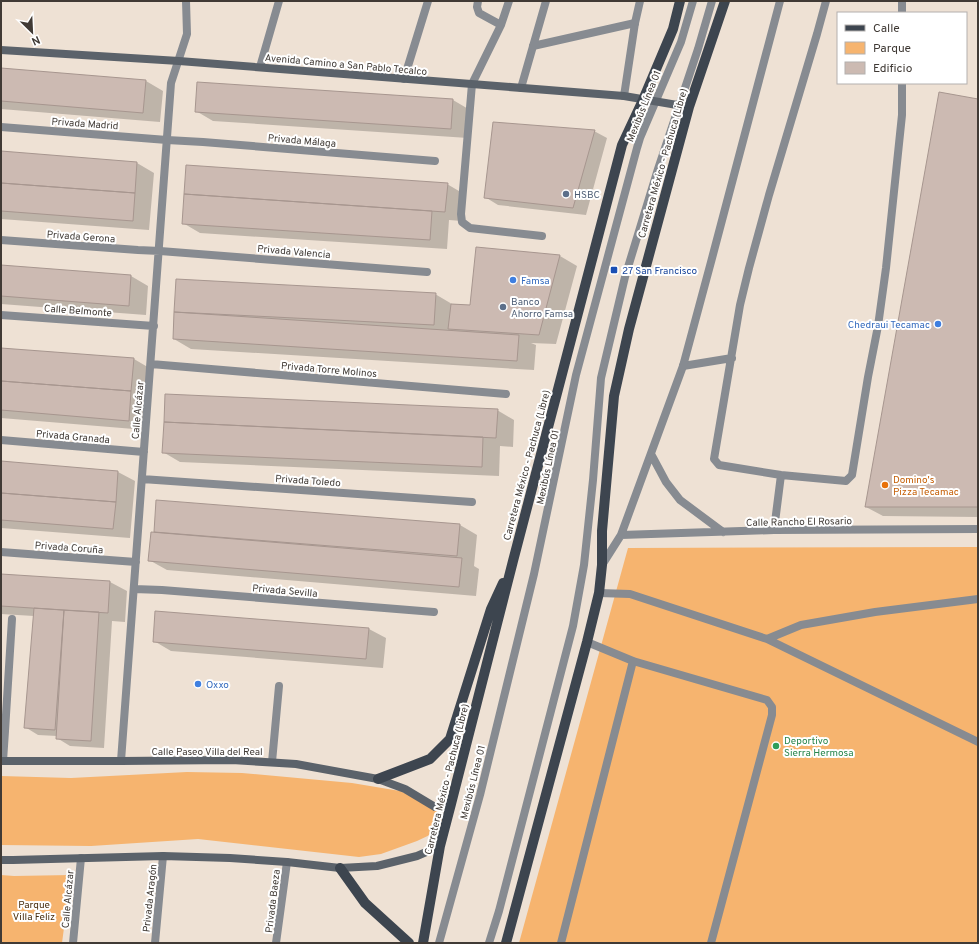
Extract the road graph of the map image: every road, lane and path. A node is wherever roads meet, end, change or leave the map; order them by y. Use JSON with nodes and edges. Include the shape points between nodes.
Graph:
{"nodes":[{"id":1,"x":186,"y":1,"type":"edge"},
{"id":2,"x":279,"y":1,"type":"edge"},
{"id":3,"x":428,"y":1,"type":"edge"},
{"id":4,"x":478,"y":1,"type":"edge"},
{"id":5,"x":508,"y":1,"type":"edge"},
{"id":6,"x":546,"y":1,"type":"edge"},
{"id":7,"x":640,"y":1,"type":"edge"},
{"id":8,"x":680,"y":1,"type":"edge"},
{"id":9,"x":693,"y":1,"type":"edge"},
{"id":10,"x":712,"y":1,"type":"edge"},
{"id":11,"x":725,"y":1,"type":"edge"},
{"id":12,"x":780,"y":1,"type":"edge"},
{"id":13,"x":826,"y":1,"type":"edge"},
{"id":14,"x":902,"y":1,"type":"edge"},
{"id":15,"x":902,"y":12,"type":"edge"},
{"id":16,"x":635,"y":23,"type":"junction"},
{"id":17,"x":501,"y":25,"type":"junction"},
{"id":18,"x":533,"y":46,"type":"junction"},
{"id":19,"x":1,"y":50,"type":"edge"},
{"id":20,"x":179,"y":61,"type":"junction"},
{"id":21,"x":260,"y":67,"type":"junction"},
{"id":22,"x":404,"y":79,"type":"junction"},
{"id":23,"x":472,"y":84,"type":"junction"},
{"id":24,"x":902,"y":84,"type":"edge"},
{"id":25,"x":520,"y":88,"type":"junction"},
{"id":26,"x":624,"y":96,"type":"junction"},
{"id":27,"x":643,"y":100,"type":"junction"},
{"id":28,"x":655,"y":102,"type":"junction"},
{"id":29,"x":684,"y":106,"type":"junction"},
{"id":30,"x":1,"y":127,"type":"edge"},
{"id":31,"x":168,"y":140,"type":"junction"},
{"id":32,"x":435,"y":161,"type":"dead end"},
{"id":33,"x":542,"y":236,"type":"dead end"},
{"id":34,"x":1,"y":240,"type":"edge"},
{"id":35,"x":160,"y":251,"type":"junction"},
{"id":36,"x":428,"y":272,"type":"dead end"},
{"id":37,"x":1,"y":315,"type":"edge"},
{"id":38,"x":154,"y":326,"type":"junction"},
{"id":39,"x":732,"y":358,"type":"junction"},
{"id":40,"x":151,"y":364,"type":"junction"},
{"id":41,"x":683,"y":366,"type":"junction"},
{"id":42,"x":506,"y":394,"type":"dead end"},
{"id":43,"x":1,"y":440,"type":"edge"},
{"id":44,"x":144,"y":452,"type":"junction"},
{"id":45,"x":651,"y":454,"type":"junction"},
{"id":46,"x":781,"y":475,"type":"junction"},
{"id":47,"x":142,"y":479,"type":"junction"},
{"id":48,"x":472,"y":502,"type":"dead end"},
{"id":49,"x":978,"y":529,"type":"edge"},
{"id":50,"x":774,"y":530,"type":"junction"},
{"id":51,"x":723,"y":532,"type":"junction"},
{"id":52,"x":621,"y":535,"type":"junction"},
{"id":53,"x":1,"y":552,"type":"edge"},
{"id":54,"x":513,"y":561,"type":"junction"},
{"id":55,"x":136,"y":562,"type":"junction"},
{"id":56,"x":602,"y":565,"type":"junction"},
{"id":57,"x":134,"y":589,"type":"junction"},
{"id":58,"x":599,"y":593,"type":"junction"},
{"id":59,"x":978,"y":599,"type":"edge"},
{"id":60,"x":434,"y":612,"type":"dead end"},
{"id":61,"x":12,"y":618,"type":"dead end"},
{"id":62,"x":767,"y":639,"type":"junction"},
{"id":63,"x":587,"y":642,"type":"junction"},
{"id":64,"x":633,"y":661,"type":"junction"},
{"id":65,"x":279,"y":686,"type":"dead end"},
{"id":66,"x":978,"y":742,"type":"edge"},
{"id":67,"x":2,"y":761,"type":"edge"},
{"id":68,"x":121,"y":762,"type":"junction"},
{"id":69,"x":272,"y":762,"type":"junction"},
{"id":70,"x":378,"y":779,"type":"junction"},
{"id":71,"x":451,"y":804,"type":"junction"},
{"id":72,"x":440,"y":846,"type":"junction"},
{"id":73,"x":163,"y":856,"type":"junction"},
{"id":74,"x":81,"y":858,"type":"junction"},
{"id":75,"x":1,"y":860,"type":"edge"},
{"id":76,"x":287,"y":862,"type":"junction"},
{"id":77,"x":340,"y":868,"type":"junction"},
{"id":78,"x":73,"y":943,"type":"edge"},
{"id":79,"x":155,"y":943,"type":"edge"},
{"id":80,"x":276,"y":943,"type":"edge"},
{"id":81,"x":409,"y":943,"type":"edge"},
{"id":82,"x":422,"y":943,"type":"edge"},
{"id":83,"x":439,"y":943,"type":"edge"},
{"id":84,"x":489,"y":943,"type":"edge"},
{"id":85,"x":506,"y":943,"type":"edge"},
{"id":86,"x":561,"y":943,"type":"edge"},
{"id":87,"x":711,"y":943,"type":"edge"}],
"edges":[{"from":1,"to":20,"type":"street","name":"Calle Alcázar","via":[[187,34]]},
{"from":2,"to":21,"type":"street"},
{"from":3,"to":22,"type":"street"},
{"from":4,"to":17,"type":"street","via":[[480,13]]},
{"from":5,"to":17,"type":"street"},
{"from":6,"to":18,"type":"street"},
{"from":7,"to":16,"type":"street"},
{"from":8,"to":27,"type":"main road","name":"Carretera México - Pachuca (Libre)","via":[[673,29]]},
{"from":9,"to":28,"type":"street","name":"Mexibús Línea 01","via":[[681,42]]},
{"from":10,"to":29,"type":"street"},
{"from":11,"to":29,"type":"main road","name":"Carretera México - Pachuca (Libre)"},
{"from":12,"to":41,"type":"street"},
{"from":13,"to":39,"type":"street","via":[[754,249],[740,305]]},
{"from":14,"to":15,"type":"street"},
{"from":16,"to":18,"type":"street"},
{"from":16,"to":26,"type":"street"},
{"from":17,"to":23,"type":"street"},
{"from":18,"to":25,"type":"street"},
{"from":19,"to":20,"type":"street","name":"Avenida Camino a San Pablo Tecalco"},
{"from":20,"to":21,"type":"street","name":"Avenida Camino a San Pablo Tecalco"},
{"from":20,"to":31,"type":"street","name":"Calle Alcázar","via":[[171,83]]},
{"from":21,"to":22,"type":"street","name":"Avenida Camino a San Pablo Tecalco"},
{"from":22,"to":23,"type":"street","name":"Avenida Camino a San Pablo Tecalco"},
{"from":23,"to":25,"type":"street","name":"Avenida Camino a San Pablo Tecalco"},
{"from":23,"to":33,"type":"street","via":[[462,222],[470,228]]},
{"from":24,"to":46,"type":"street","via":[[902,114],[886,268],[852,475],[846,481]]},
{"from":25,"to":26,"type":"street","name":"Avenida Camino a San Pablo Tecalco"},
{"from":26,"to":27,"type":"street","name":"Avenida Camino a San Pablo Tecalco"},
{"from":27,"to":28,"type":"street","name":"Avenida Camino a San Pablo Tecalco"},
{"from":27,"to":54,"type":"main road","name":"Carretera México - Pachuca (Libre)","via":[[622,145]]},
{"from":28,"to":29,"type":"street","name":"Avenida Camino a San Pablo Tecalco"},
{"from":28,"to":83,"type":"street","name":"Mexibús Línea 01","via":[[640,138],[576,375],[534,574],[480,795]]},
{"from":29,"to":56,"type":"main road","name":"Carretera México - Pachuca (Libre)","via":[[614,396],[602,531]]},
{"from":29,"to":84,"type":"street","via":[[658,169],[625,277],[601,378],[584,565],[573,626]]},
{"from":30,"to":31,"type":"street","name":"Privada Madrid"},
{"from":31,"to":32,"type":"street","name":"Privada Málaga"},
{"from":31,"to":35,"type":"street","name":"Calle Alcázar"},
{"from":34,"to":35,"type":"street","name":"Privada Gerona"},
{"from":35,"to":36,"type":"street","name":"Privada Valencia"},
{"from":35,"to":38,"type":"street","name":"Calle Alcázar"},
{"from":37,"to":38,"type":"street","name":"Calle Belmonte"},
{"from":38,"to":40,"type":"street","name":"Calle Alcázar"},
{"from":39,"to":41,"type":"street"},
{"from":39,"to":46,"type":"street","via":[[714,459],[719,465]]},
{"from":40,"to":42,"type":"street","name":"Privada Torre Molinos"},
{"from":40,"to":44,"type":"street","name":"Calle Alcázar"},
{"from":41,"to":45,"type":"street"},
{"from":43,"to":44,"type":"street","name":"Privada Granada"},
{"from":44,"to":47,"type":"street","name":"Calle Alcázar"},
{"from":45,"to":51,"type":"street","via":[[666,482],[680,500]]},
{"from":45,"to":52,"type":"street"},
{"from":46,"to":50,"type":"street"},
{"from":47,"to":48,"type":"street","name":"Privada Toledo"},
{"from":47,"to":55,"type":"street","name":"Calle Alcázar"},
{"from":49,"to":50,"type":"street","name":"Calle Rancho El Rosario"},
{"from":50,"to":51,"type":"street","name":"Calle Rancho El Rosario"},
{"from":51,"to":52,"type":"street","name":"Calle Rancho El Rosario"},
{"from":52,"to":56,"type":"street"},
{"from":53,"to":55,"type":"street","name":"Privada Coruña"},
{"from":54,"to":70,"type":"main road","via":[[490,609],[450,739],[430,759]]},
{"from":54,"to":71,"type":"main road","name":"Carretera México - Pachuca (Libre)"},
{"from":55,"to":57,"type":"street","name":"Calle Alcázar"},
{"from":56,"to":58,"type":"main road","name":"Carretera México - Pachuca (Libre)"},
{"from":57,"to":60,"type":"street","name":"Privada Sevilla"},
{"from":57,"to":68,"type":"street","name":"Calle Alcázar"},
{"from":58,"to":62,"type":"street","via":[[630,594]]},
{"from":58,"to":63,"type":"main road","name":"Carretera México - Pachuca (Libre)"},
{"from":59,"to":62,"type":"street","via":[[875,612],[801,625]]},
{"from":61,"to":67,"type":"street"},
{"from":62,"to":66,"type":"street"},
{"from":63,"to":64,"type":"street"},
{"from":63,"to":85,"type":"main road","name":"Carretera México - Pachuca (Libre)"},
{"from":64,"to":86,"type":"street"},
{"from":64,"to":87,"type":"street","via":[[767,700],[772,707],[772,715]]},
{"from":65,"to":69,"type":"street"},
{"from":67,"to":68,"type":"street","name":"Calle Paseo Villa del Real"},
{"from":68,"to":69,"type":"street","name":"Calle Paseo Villa del Real"},
{"from":69,"to":70,"type":"street","name":"Calle Paseo Villa del Real"},
{"from":70,"to":71,"type":"street","name":"Calle Paseo Villa del Real","via":[[405,789],[435,808]]},
{"from":71,"to":72,"type":"main road","name":"Carretera México - Pachuca (Libre)"},
{"from":72,"to":77,"type":"street","via":[[417,856],[378,866]]},
{"from":72,"to":82,"type":"main road","name":"Carretera México - Pachuca (Libre)"},
{"from":73,"to":74,"type":"street"},
{"from":73,"to":76,"type":"street"},
{"from":73,"to":79,"type":"street","name":"Privada Aragón"},
{"from":74,"to":75,"type":"street"},
{"from":74,"to":78,"type":"street","name":"Calle Alcázar"},
{"from":76,"to":77,"type":"street"},
{"from":76,"to":80,"type":"street","name":"Privada Baeza"},
{"from":77,"to":81,"type":"main road","via":[[365,903]]}]}
